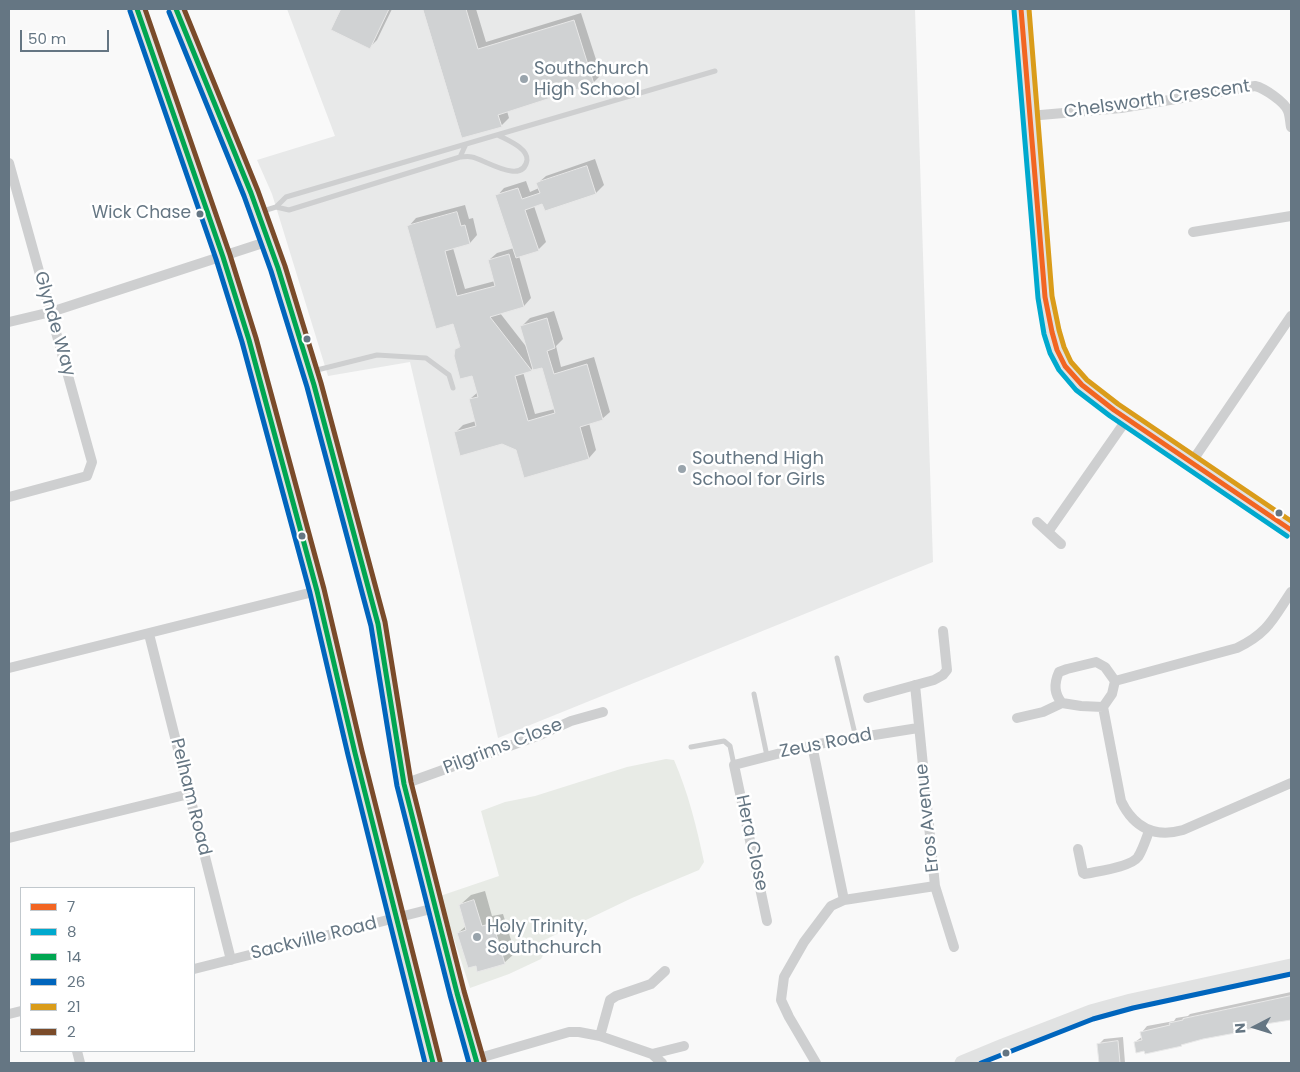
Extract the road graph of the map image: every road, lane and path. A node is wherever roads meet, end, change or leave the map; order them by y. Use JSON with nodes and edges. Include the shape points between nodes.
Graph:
{"nodes":[{"id":1,"x":137,"y":9,"type":"edge"},
{"id":2,"x":176,"y":9,"type":"edge"},
{"id":3,"x":1021,"y":9,"type":"edge"},
{"id":4,"x":714,"y":72,"type":"dead end"},
{"id":5,"x":1029,"y":116,"type":"junction"},
{"id":6,"x":1291,"y":127,"type":"edge"},
{"id":7,"x":498,"y":135,"type":"junction"},
{"id":8,"x":466,"y":144,"type":"junction"},
{"id":9,"x":460,"y":158,"type":"junction"},
{"id":10,"x":9,"y":163,"type":"edge"},
{"id":11,"x":276,"y":207,"type":"junction"},
{"id":12,"x":257,"y":213,"type":"junction"},
{"id":13,"x":1291,"y":216,"type":"edge"},
{"id":14,"x":1193,"y":232,"type":"dead end"},
{"id":15,"x":269,"y":242,"type":"junction"},
{"id":16,"x":223,"y":257,"type":"junction"},
{"id":17,"x":51,"y":312,"type":"junction"},
{"id":18,"x":1291,"y":316,"type":"edge"},
{"id":19,"x":9,"y":322,"type":"edge"},
{"id":20,"x":310,"y":372,"type":"junction"},
{"id":21,"x":453,"y":388,"type":"dead end"},
{"id":22,"x":1127,"y":419,"type":"junction"},
{"id":23,"x":1191,"y":463,"type":"junction"},
{"id":24,"x":9,"y":496,"type":"edge"},
{"id":25,"x":1037,"y":522,"type":"dead end"},
{"id":26,"x":1291,"y":530,"type":"edge"},
{"id":27,"x":1048,"y":532,"type":"junction"},
{"id":28,"x":1061,"y":544,"type":"dead end"},
{"id":29,"x":317,"y":591,"type":"junction"},
{"id":30,"x":1291,"y":592,"type":"edge"},
{"id":31,"x":943,"y":631,"type":"dead end"},
{"id":32,"x":149,"y":634,"type":"junction"},
{"id":33,"x":837,"y":658,"type":"dead end"},
{"id":34,"x":9,"y":668,"type":"edge"},
{"id":35,"x":1115,"y":681,"type":"junction"},
{"id":36,"x":915,"y":685,"type":"junction"},
{"id":37,"x":754,"y":694,"type":"dead end"},
{"id":38,"x":868,"y":698,"type":"dead end"},
{"id":39,"x":1062,"y":703,"type":"junction"},
{"id":40,"x":1103,"y":707,"type":"junction"},
{"id":41,"x":603,"y":712,"type":"dead end"},
{"id":42,"x":1017,"y":718,"type":"dead end"},
{"id":43,"x":918,"y":728,"type":"junction"},
{"id":44,"x":856,"y":738,"type":"junction"},
{"id":45,"x":812,"y":745,"type":"junction"},
{"id":46,"x":692,"y":747,"type":"dead end"},
{"id":47,"x":768,"y":756,"type":"junction"},
{"id":48,"x":734,"y":765,"type":"junction"},
{"id":49,"x":1291,"y":783,"type":"edge"},
{"id":50,"x":404,"y":784,"type":"junction"},
{"id":51,"x":190,"y":794,"type":"junction"},
{"id":52,"x":1149,"y":831,"type":"junction"},
{"id":53,"x":9,"y":838,"type":"edge"},
{"id":54,"x":1078,"y":849,"type":"dead end"},
{"id":55,"x":935,"y":886,"type":"junction"},
{"id":56,"x":844,"y":900,"type":"junction"},
{"id":57,"x":435,"y":908,"type":"junction"},
{"id":58,"x":398,"y":918,"type":"junction"},
{"id":59,"x":767,"y":921,"type":"dead end"},
{"id":60,"x":954,"y":947,"type":"dead end"},
{"id":61,"x":231,"y":960,"type":"junction"},
{"id":62,"x":1291,"y":966,"type":"edge"},
{"id":63,"x":195,"y":969,"type":"edge"},
{"id":64,"x":665,"y":971,"type":"dead end"},
{"id":65,"x":600,"y":1036,"type":"junction"},
{"id":66,"x":684,"y":1046,"type":"dead end"},
{"id":67,"x":652,"y":1054,"type":"junction"},
{"id":68,"x":476,"y":1061,"type":"edge"},
{"id":69,"x":434,"y":1063,"type":"edge"},
{"id":70,"x":662,"y":1063,"type":"edge"},
{"id":71,"x":816,"y":1063,"type":"edge"},
{"id":72,"x":962,"y":1063,"type":"edge"}],
"edges":[{"from":1,"to":16,"type":"main road"},
{"from":2,"to":12,"type":"main road","via":[[248,183]]},
{"from":3,"to":5,"type":"street"},
{"from":4,"to":7,"type":"lane"},
{"from":5,"to":6,"type":"street","name":"Chelsworth Crescent","via":[[1121,108],[1255,86],[1262,87],[1286,107]]},
{"from":5,"to":22,"type":"street","via":[[1045,297],[1055,345],[1078,381]]},
{"from":7,"to":8,"type":"lane"},
{"from":7,"to":9,"type":"lane","via":[[526,154],[524,166],[517,171],[509,172],[472,157]]},
{"from":8,"to":9,"type":"lane"},
{"from":8,"to":11,"type":"lane","via":[[286,197]]},
{"from":9,"to":11,"type":"lane","via":[[288,210]]},
{"from":10,"to":17,"type":"street","name":"Glynde Way"},
{"from":11,"to":12,"type":"lane"},
{"from":12,"to":15,"type":"main road"},
{"from":13,"to":14,"type":"street"},
{"from":15,"to":16,"type":"street"},
{"from":15,"to":20,"type":"main road"},
{"from":16,"to":17,"type":"street"},
{"from":16,"to":29,"type":"main road","via":[[249,340]]},
{"from":17,"to":19,"type":"street"},
{"from":17,"to":24,"type":"street","name":"Glynde Way","via":[[92,462],[87,476]]},
{"from":18,"to":23,"type":"street"},
{"from":20,"to":21,"type":"lane","via":[[377,355],[426,358],[449,375]]},
{"from":20,"to":50,"type":"main road","via":[[378,624]]},
{"from":22,"to":23,"type":"street"},
{"from":22,"to":27,"type":"street"},
{"from":23,"to":26,"type":"street"},
{"from":25,"to":27,"type":"street"},
{"from":27,"to":28,"type":"street"},
{"from":29,"to":32,"type":"street"},
{"from":29,"to":58,"type":"main road"},
{"from":30,"to":35,"type":"street","via":[[1267,629],[1254,640],[1237,648]]},
{"from":31,"to":36,"type":"street","via":[[947,670],[943,675]]},
{"from":32,"to":34,"type":"street"},
{"from":32,"to":51,"type":"street","name":"Pelham Road"},
{"from":33,"to":44,"type":"lane"},
{"from":35,"to":39,"type":"street","via":[[1096,662],[1067,668],[1056,678],[1055,687]]},
{"from":35,"to":40,"type":"street","via":[[1109,701]]},
{"from":36,"to":38,"type":"street"},
{"from":36,"to":43,"type":"street","name":"Eros Avenue"},
{"from":37,"to":47,"type":"lane"},
{"from":39,"to":40,"type":"street"},
{"from":39,"to":42,"type":"street","via":[[1043,712]]},
{"from":40,"to":52,"type":"street","via":[[1121,801],[1135,822]]},
{"from":41,"to":50,"type":"street","name":"Pilgrims Close"},
{"from":43,"to":44,"type":"street","name":"Zeus Road"},
{"from":43,"to":55,"type":"street","name":"Eros Avenue"},
{"from":44,"to":45,"type":"street","name":"Zeus Road"},
{"from":45,"to":47,"type":"street","name":"Zeus Road"},
{"from":45,"to":56,"type":"street"},
{"from":46,"to":48,"type":"lane","via":[[724,741],[730,746]]},
{"from":47,"to":48,"type":"street","name":"Zeus Road"},
{"from":48,"to":59,"type":"street","name":"Hera Close"},
{"from":49,"to":52,"type":"street","via":[[1183,830],[1160,834]]},
{"from":50,"to":57,"type":"main road"},
{"from":51,"to":53,"type":"street"},
{"from":51,"to":61,"type":"street","name":"Pelham Road"},
{"from":52,"to":54,"type":"street","via":[[1138,857],[1126,864],[1085,874]]},
{"from":55,"to":56,"type":"street"},
{"from":55,"to":60,"type":"street","name":"Eros Avenue"},
{"from":56,"to":71,"type":"street","via":[[831,906],[804,942],[784,977],[782,1000]]},
{"from":57,"to":58,"type":"street","name":"Sackville Road"},
{"from":57,"to":68,"type":"main road"},
{"from":58,"to":61,"type":"street","name":"Sackville Road"},
{"from":58,"to":69,"type":"main road"},
{"from":61,"to":63,"type":"street","name":"Sackville Road"},
{"from":62,"to":72,"type":"street","via":[[1091,1012]]},
{"from":64,"to":65,"type":"street","via":[[651,984],[610,1000]]},
{"from":65,"to":67,"type":"street"},
{"from":65,"to":68,"type":"street","via":[[569,1032]]},
{"from":66,"to":67,"type":"street"},
{"from":67,"to":70,"type":"street"}]}
